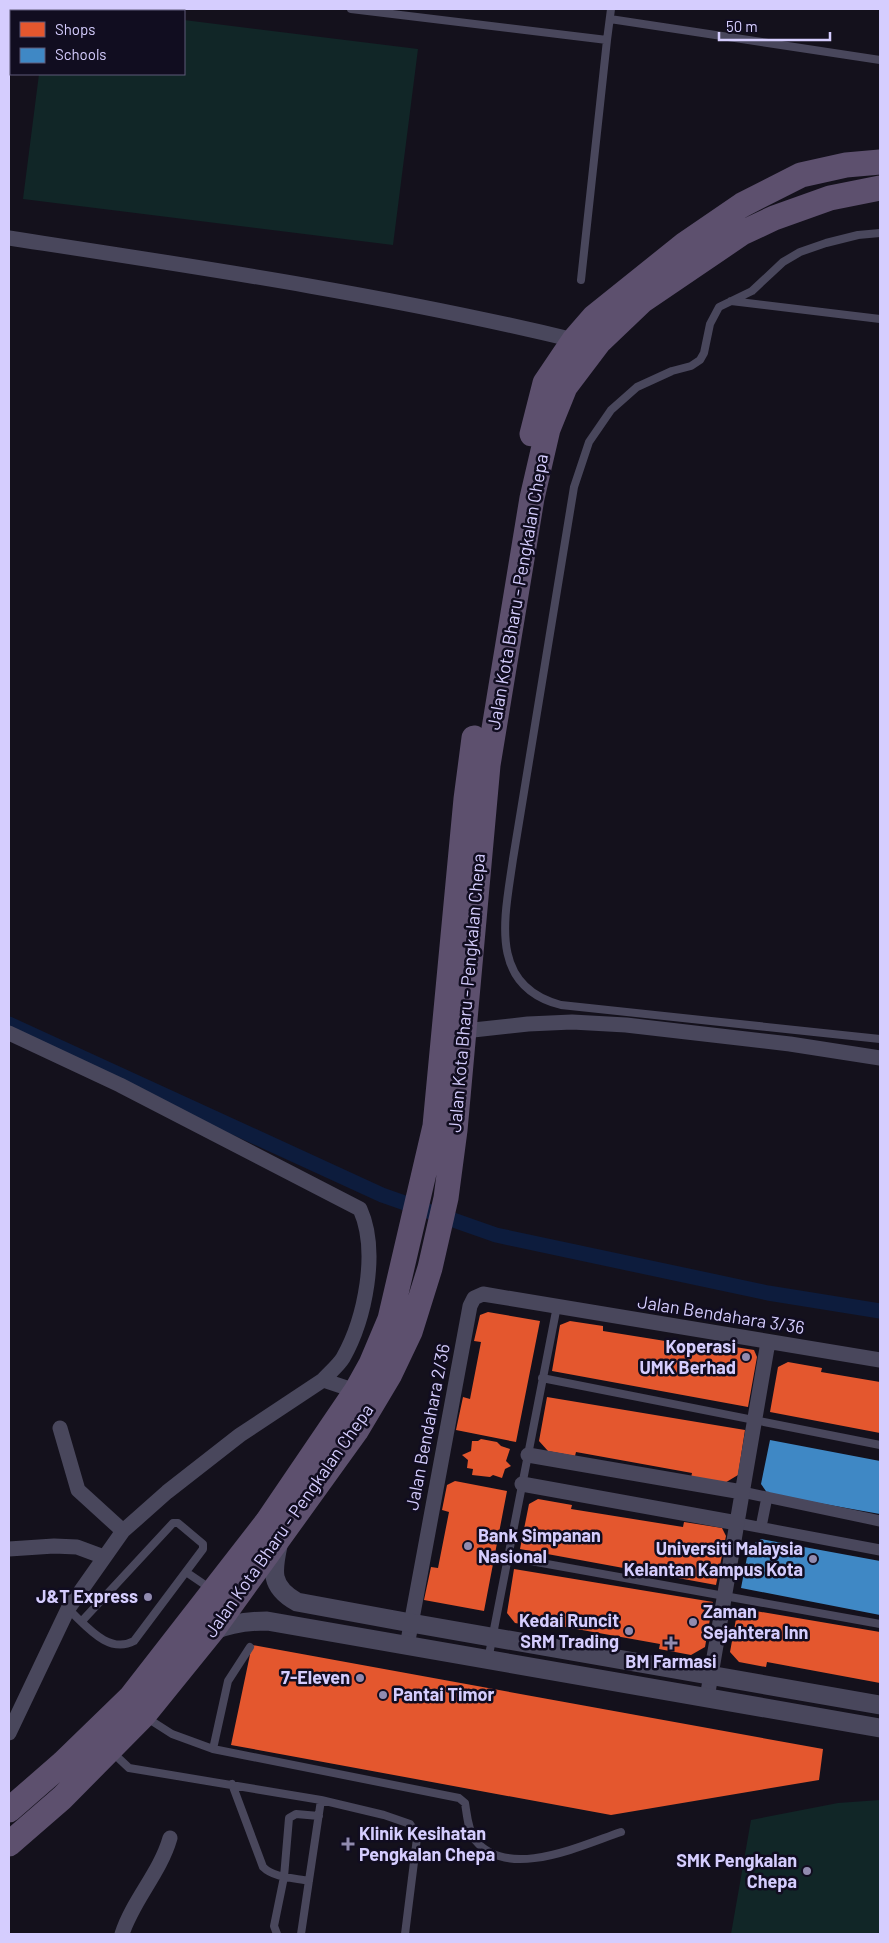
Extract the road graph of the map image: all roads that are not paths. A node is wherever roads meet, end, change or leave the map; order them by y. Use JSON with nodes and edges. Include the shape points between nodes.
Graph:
{"nodes":[{"id":1,"x":351,"y":9,"type":"edge"},
{"id":2,"x":611,"y":9,"type":"edge"},
{"id":3,"x":610,"y":19,"type":"junction"},
{"id":4,"x":606,"y":40,"type":"junction"},
{"id":5,"x":880,"y":60,"type":"edge"},
{"id":6,"x":880,"y":144,"type":"edge"},
{"id":7,"x":880,"y":162,"type":"edge"},
{"id":8,"x":801,"y":176,"type":"junction"},
{"id":9,"x":880,"y":188,"type":"edge"},
{"id":10,"x":880,"y":233,"type":"edge"},
{"id":11,"x":9,"y":238,"type":"edge"},
{"id":12,"x":581,"y":280,"type":"dead end"},
{"id":13,"x":729,"y":301,"type":"junction"},
{"id":14,"x":880,"y":319,"type":"edge"},
{"id":15,"x":574,"y":340,"type":"junction"},
{"id":16,"x":464,"y":1031,"type":"junction"},
{"id":17,"x":9,"y":1033,"type":"edge"},
{"id":18,"x":880,"y":1039,"type":"edge"},
{"id":19,"x":880,"y":1058,"type":"edge"},
{"id":20,"x":556,"y":1306,"type":"junction"},
{"id":21,"x":768,"y":1342,"type":"junction"},
{"id":22,"x":880,"y":1360,"type":"edge"},
{"id":23,"x":542,"y":1378,"type":"junction"},
{"id":24,"x":323,"y":1380,"type":"junction"},
{"id":25,"x":356,"y":1391,"type":"junction"},
{"id":26,"x":755,"y":1419,"type":"junction"},
{"id":27,"x":60,"y":1428,"type":"dead end"},
{"id":28,"x":880,"y":1445,"type":"edge"},
{"id":29,"x":528,"y":1455,"type":"junction"},
{"id":30,"x":522,"y":1484,"type":"junction"},
{"id":31,"x":742,"y":1492,"type":"junction"},
{"id":32,"x":767,"y":1497,"type":"junction"},
{"id":33,"x":880,"y":1521,"type":"edge"},
{"id":34,"x":737,"y":1523,"type":"junction"},
{"id":35,"x":762,"y":1527,"type":"junction"},
{"id":36,"x":123,"y":1531,"type":"junction"},
{"id":37,"x":280,"y":1535,"type":"junction"},
{"id":38,"x":9,"y":1549,"type":"edge"},
{"id":39,"x":880,"y":1550,"type":"edge"},
{"id":40,"x":104,"y":1557,"type":"junction"},
{"id":41,"x":508,"y":1557,"type":"junction"},
{"id":42,"x":186,"y":1572,"type":"junction"},
{"id":43,"x":213,"y":1590,"type":"junction"},
{"id":44,"x":724,"y":1597,"type":"junction"},
{"id":45,"x":68,"y":1609,"type":"junction"},
{"id":46,"x":82,"y":1621,"type":"junction"},
{"id":47,"x":411,"y":1624,"type":"junction"},
{"id":48,"x":880,"y":1624,"type":"edge"},
{"id":49,"x":212,"y":1631,"type":"junction"},
{"id":50,"x":492,"y":1638,"type":"junction"},
{"id":51,"x":407,"y":1646,"type":"junction"},
{"id":52,"x":250,"y":1647,"type":"dead end"},
{"id":53,"x":488,"y":1660,"type":"junction"},
{"id":54,"x":710,"y":1676,"type":"junction"},
{"id":55,"x":707,"y":1698,"type":"junction"},
{"id":56,"x":880,"y":1705,"type":"edge"},
{"id":57,"x":144,"y":1715,"type":"junction"},
{"id":58,"x":880,"y":1728,"type":"edge"},
{"id":59,"x":9,"y":1733,"type":"edge"},
{"id":60,"x":213,"y":1749,"type":"junction"},
{"id":61,"x":110,"y":1750,"type":"junction"},
{"id":62,"x":232,"y":1784,"type":"junction"},
{"id":63,"x":322,"y":1800,"type":"junction"},
{"id":64,"x":9,"y":1810,"type":"edge"},
{"id":65,"x":319,"y":1816,"type":"junction"},
{"id":66,"x":621,"y":1832,"type":"dead end"},
{"id":67,"x":170,"y":1838,"type":"dead end"},
{"id":68,"x":9,"y":1844,"type":"edge"},
{"id":69,"x":284,"y":1876,"type":"junction"},
{"id":70,"x":309,"y":1881,"type":"junction"},
{"id":71,"x":122,"y":1934,"type":"edge"},
{"id":72,"x":277,"y":1934,"type":"edge"},
{"id":73,"x":301,"y":1934,"type":"edge"},
{"id":74,"x":405,"y":1934,"type":"edge"}],
"edges":[{"from":1,"to":4,"type":"lane"},
{"from":2,"to":3,"type":"lane"},
{"from":3,"to":4,"type":"lane"},
{"from":3,"to":5,"type":"lane"},
{"from":4,"to":12,"type":"lane"},
{"from":6,"to":8,"type":"main road","via":[[840,153]]},
{"from":7,"to":8,"type":"main road","name":"Jalan Kota Bharu - Pengkalan Chepa","via":[[846,165]]},
{"from":8,"to":15,"type":"main road","name":"Jalan Kota Bharu - Pengkalan Chepa","via":[[742,204],[685,244],[594,316]]},
{"from":9,"to":16,"type":"main road","name":"Jalan Kota Bharu - Pengkalan Chepa","via":[[830,198],[742,233],[642,301],[599,342],[565,387],[548,429],[532,498],[493,725]]},
{"from":10,"to":13,"type":"lane","via":[[858,235],[800,252],[783,262],[752,291]]},
{"from":11,"to":15,"type":"street","via":[[300,283]]},
{"from":13,"to":14,"type":"lane"},
{"from":13,"to":18,"type":"lane","via":[[714,314],[700,360],[637,387],[611,410],[588,442],[574,487],[513,859],[506,909],[507,958],[528,989],[544,1001],[561,1005]]},
{"from":15,"to":25,"type":"main road","name":"Jalan Kota Bharu - Pengkalan Chepa","via":[[545,383],[518,489],[481,692],[466,799],[434,1126],[390,1319],[372,1364]]},
{"from":16,"to":19,"type":"street","via":[[572,1022],[626,1025]]},
{"from":16,"to":37,"type":"main road","name":"Jalan Kota Bharu - Pengkalan Chepa","via":[[456,1130],[446,1198],[430,1268],[410,1332],[390,1374],[356,1431]]},
{"from":17,"to":24,"type":"street","via":[[129,1089],[360,1209],[368,1240],[368,1280],[356,1331],[342,1360]]},
{"from":20,"to":21,"type":"street","name":"Jalan Bendahara 3/36"},
{"from":20,"to":23,"type":"lane"},
{"from":20,"to":47,"type":"street","name":"Jalan Bendahara 2/36","via":[[483,1294],[474,1298],[470,1306]]},
{"from":21,"to":22,"type":"street","name":"Jalan Bendahara 3/36"},
{"from":21,"to":26,"type":"street"},
{"from":23,"to":26,"type":"lane"},
{"from":23,"to":29,"type":"lane"},
{"from":24,"to":25,"type":"street"},
{"from":24,"to":36,"type":"street","via":[[240,1435]]},
{"from":25,"to":43,"type":"main road","name":"Jalan Kota Bharu - Pengkalan Chepa","via":[[267,1522]]},
{"from":26,"to":28,"type":"lane"},
{"from":26,"to":31,"type":"street"},
{"from":27,"to":36,"type":"street","via":[[78,1490]]},
{"from":29,"to":30,"type":"lane"},
{"from":29,"to":31,"type":"street"},
{"from":30,"to":34,"type":"street"},
{"from":30,"to":41,"type":"lane"},
{"from":31,"to":32,"type":"street"},
{"from":31,"to":34,"type":"street"},
{"from":32,"to":33,"type":"street"},
{"from":32,"to":35,"type":"street"},
{"from":34,"to":35,"type":"street"},
{"from":34,"to":44,"type":"street"},
{"from":35,"to":39,"type":"street"},
{"from":36,"to":40,"type":"street"},
{"from":37,"to":47,"type":"street","via":[[274,1575],[284,1595],[297,1602]]},
{"from":37,"to":49,"type":"main road","name":"Jalan Kota Bharu - Pengkalan Chepa"},
{"from":38,"to":40,"type":"street","via":[[77,1547]]},
{"from":40,"to":45,"type":"street"},
{"from":41,"to":44,"type":"lane"},
{"from":41,"to":50,"type":"lane"},
{"from":42,"to":43,"type":"lane"},
{"from":42,"to":46,"type":"lane","via":[[134,1641],[126,1645],[106,1643]]},
{"from":42,"to":46,"type":"lane","via":[[203,1549],[203,1544],[178,1523],[173,1523]]},
{"from":43,"to":64,"type":"main road","name":"Jalan Kota Bharu - Pengkalan Chepa","via":[[132,1697]]},
{"from":44,"to":48,"type":"lane"},
{"from":44,"to":54,"type":"street"},
{"from":45,"to":46,"type":"lane"},
{"from":45,"to":59,"type":"street"},
{"from":47,"to":50,"type":"street"},
{"from":47,"to":51,"type":"street","name":"Jalan Bendahara 2/36"},
{"from":49,"to":51,"type":"street","via":[[238,1623],[267,1622]]},
{"from":49,"to":57,"type":"main road","name":"Jalan Kota Bharu - Pengkalan Chepa"},
{"from":50,"to":53,"type":"lane"},
{"from":50,"to":54,"type":"street"},
{"from":51,"to":53,"type":"street"},
{"from":52,"to":60,"type":"lane","via":[[228,1681]]},
{"from":53,"to":55,"type":"street"},
{"from":54,"to":55,"type":"street"},
{"from":54,"to":56,"type":"street"},
{"from":55,"to":58,"type":"street"},
{"from":57,"to":60,"type":"lane","via":[[172,1734]]},
{"from":57,"to":61,"type":"main road","name":"Jalan Kota Bharu - Pengkalan Chepa"},
{"from":60,"to":66,"type":"lane","via":[[459,1798],[465,1803],[470,1832],[475,1839],[483,1848],[512,1858],[551,1856]]},
{"from":61,"to":62,"type":"lane","via":[[129,1768]]},
{"from":61,"to":68,"type":"main road","name":"Jalan Kota Bharu - Pengkalan Chepa"},
{"from":62,"to":63,"type":"lane"},
{"from":62,"to":69,"type":"lane","via":[[261,1864],[268,1871]]},
{"from":63,"to":65,"type":"lane"},
{"from":63,"to":74,"type":"lane","via":[[398,1819],[414,1828],[416,1838]]},
{"from":65,"to":69,"type":"lane","via":[[296,1814],[289,1818]]},
{"from":65,"to":70,"type":"lane"},
{"from":67,"to":71,"type":"street","via":[[164,1857]]},
{"from":69,"to":70,"type":"lane"},
{"from":69,"to":72,"type":"lane","via":[[274,1926]]},
{"from":70,"to":73,"type":"lane"}]}
